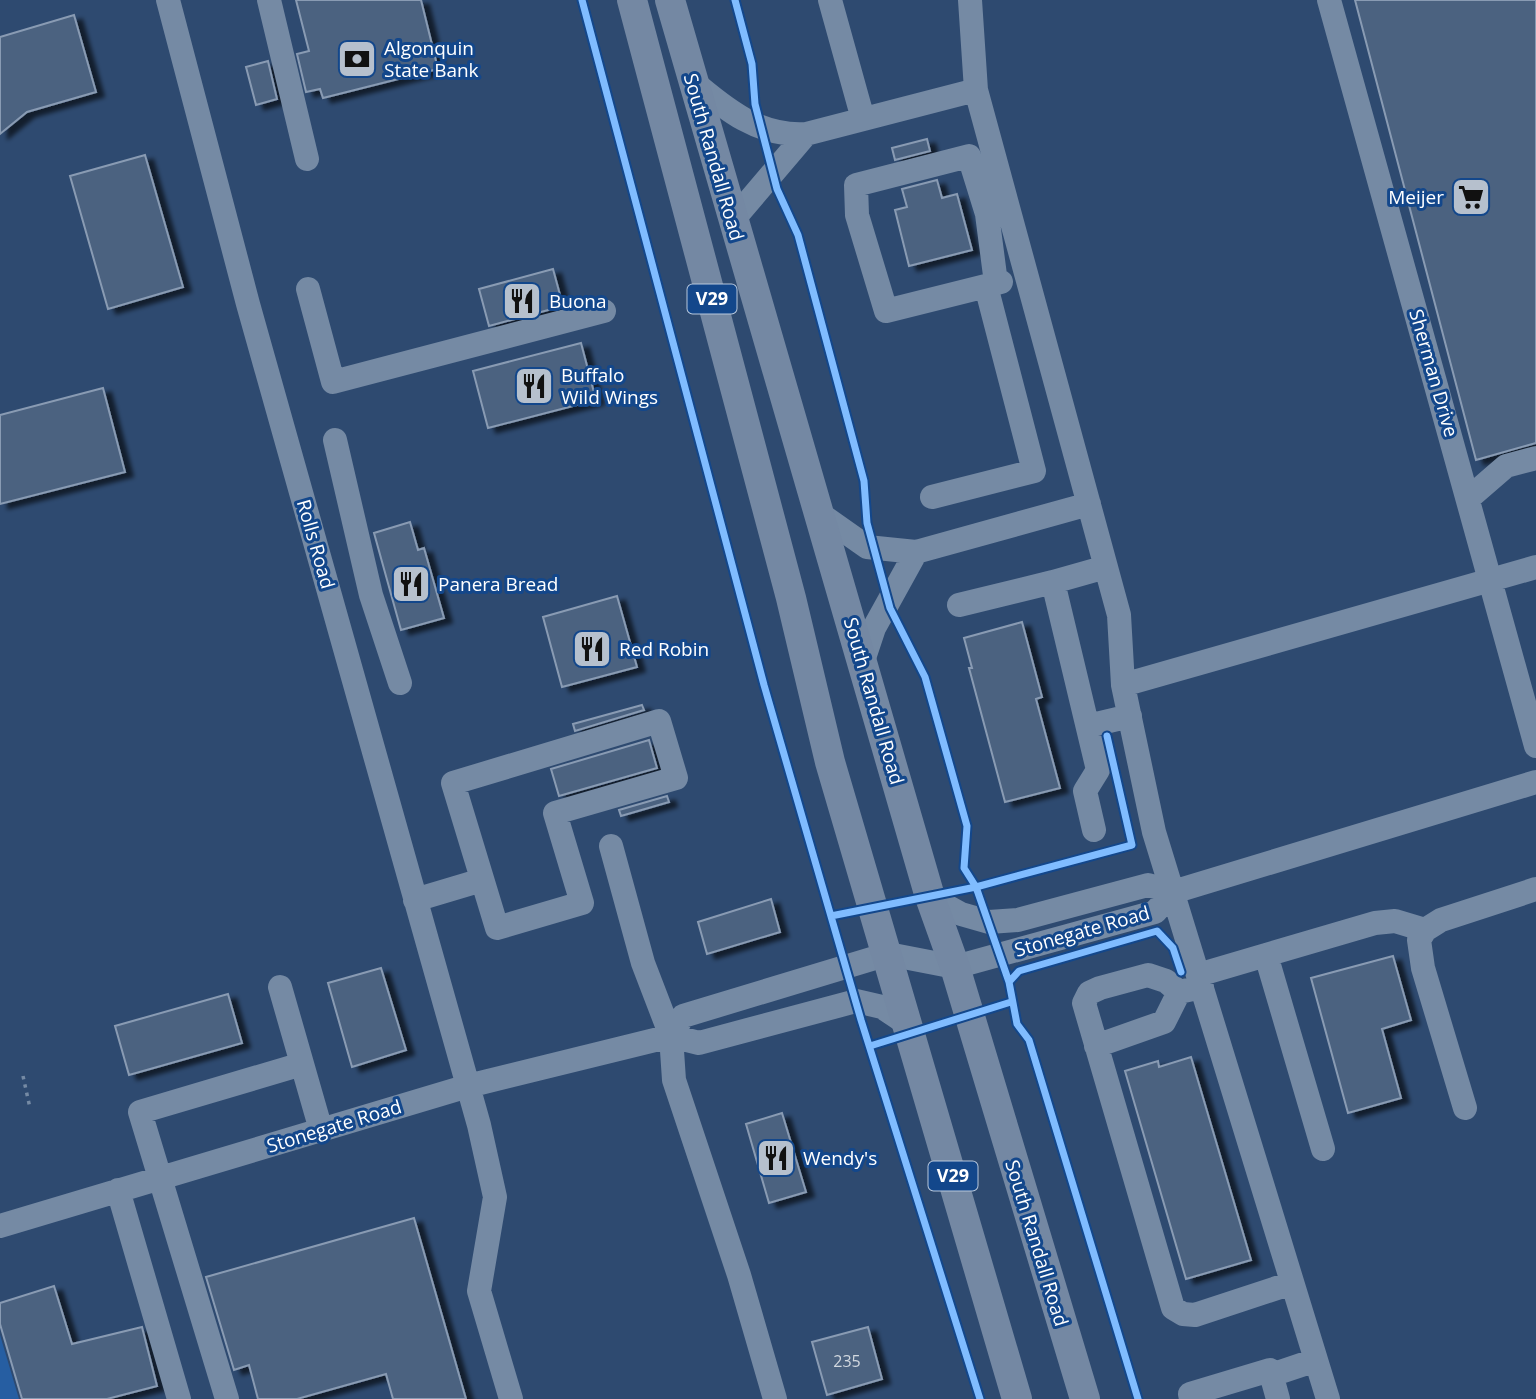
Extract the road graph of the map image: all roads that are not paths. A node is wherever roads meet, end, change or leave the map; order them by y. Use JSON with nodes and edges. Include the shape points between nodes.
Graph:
{"nodes":[{"id":1,"x":168,"y":0,"type":"edge"},
{"id":2,"x":269,"y":0,"type":"edge"},
{"id":3,"x":632,"y":0,"type":"edge"},
{"id":4,"x":670,"y":0,"type":"edge"},
{"id":5,"x":830,"y":0,"type":"edge"},
{"id":6,"x":970,"y":0,"type":"edge"},
{"id":7,"x":1329,"y":0,"type":"edge"},
{"id":8,"x":691,"y":80,"type":"junction"},
{"id":9,"x":976,"y":90,"type":"junction"},
{"id":10,"x":863,"y":119,"type":"junction"},
{"id":11,"x":806,"y":134,"type":"junction"},
{"id":12,"x":307,"y":159,"type":"dead end"},
{"id":13,"x":732,"y":221,"type":"junction"},
{"id":14,"x":1027,"y":275,"type":"junction"},
{"id":15,"x":991,"y":284,"type":"junction"},
{"id":16,"x":308,"y":289,"type":"dead end"},
{"id":17,"x":604,"y":311,"type":"dead end"},
{"id":18,"x":335,"y":440,"type":"dead end"},
{"id":19,"x":1536,"y":458,"type":"edge"},
{"id":20,"x":932,"y":497,"type":"dead end"},
{"id":21,"x":1469,"y":498,"type":"junction"},
{"id":22,"x":1089,"y":504,"type":"junction"},
{"id":23,"x":820,"y":514,"type":"junction"},
{"id":24,"x":916,"y":552,"type":"junction"},
{"id":25,"x":1106,"y":567,"type":"junction"},
{"id":26,"x":1536,"y":567,"type":"edge"},
{"id":27,"x":1492,"y":579,"type":"junction"},
{"id":28,"x":1052,"y":582,"type":"junction"},
{"id":29,"x":959,"y":605,"type":"dead end"},
{"id":30,"x":863,"y":661,"type":"junction"},
{"id":31,"x":400,"y":683,"type":"dead end"},
{"id":32,"x":1123,"y":685,"type":"junction"},
{"id":33,"x":1130,"y":716,"type":"junction"},
{"id":34,"x":1087,"y":726,"type":"junction"},
{"id":35,"x":1536,"y":746,"type":"edge"},
{"id":36,"x":1536,"y":782,"type":"edge"},
{"id":37,"x":1094,"y":831,"type":"dead end"},
{"id":38,"x":611,"y":846,"type":"dead end"},
{"id":39,"x":482,"y":880,"type":"junction"},
{"id":40,"x":1536,"y":889,"type":"edge"},
{"id":41,"x":1173,"y":892,"type":"junction"},
{"id":42,"x":930,"y":897,"type":"junction"},
{"id":43,"x":415,"y":900,"type":"junction"},
{"id":44,"x":1425,"y":930,"type":"junction"},
{"id":45,"x":888,"y":954,"type":"junction"},
{"id":46,"x":1266,"y":955,"type":"junction"},
{"id":47,"x":956,"y":967,"type":"junction"},
{"id":48,"x":1193,"y":985,"type":"junction"},
{"id":49,"x":279,"y":987,"type":"dead end"},
{"id":50,"x":909,"y":1025,"type":"junction"},
{"id":51,"x":671,"y":1036,"type":"junction"},
{"id":52,"x":1096,"y":1046,"type":"junction"},
{"id":53,"x":302,"y":1064,"type":"junction"},
{"id":54,"x":468,"y":1086,"type":"junction"},
{"id":55,"x":1465,"y":1108,"type":"dead end"},
{"id":56,"x":321,"y":1130,"type":"junction"},
{"id":57,"x":1323,"y":1149,"type":"dead end"},
{"id":58,"x":159,"y":1178,"type":"junction"},
{"id":59,"x":118,"y":1190,"type":"junction"},
{"id":60,"x":0,"y":1226,"type":"edge"},
{"id":61,"x":1292,"y":1283,"type":"junction"},
{"id":62,"x":1316,"y":1360,"type":"junction"},
{"id":63,"x":1271,"y":1375,"type":"junction"},
{"id":64,"x":179,"y":1399,"type":"edge"},
{"id":65,"x":227,"y":1399,"type":"edge"},
{"id":66,"x":511,"y":1399,"type":"edge"},
{"id":67,"x":775,"y":1399,"type":"edge"},
{"id":68,"x":1017,"y":1399,"type":"edge"},
{"id":69,"x":1085,"y":1399,"type":"edge"},
{"id":70,"x":1191,"y":1399,"type":"edge"},
{"id":71,"x":1278,"y":1399,"type":"edge"},
{"id":72,"x":1328,"y":1399,"type":"edge"}],
"edges":[{"from":1,"to":43,"type":"street","name":"Rolls Road"},
{"from":2,"to":12,"type":"street"},
{"from":3,"to":45,"type":"main road","name":"South Randall Road","number":"V29","via":[[830,762]]},
{"from":4,"to":8,"type":"main road","name":"South Randall Road","number":"V29"},
{"from":5,"to":10,"type":"street"},
{"from":6,"to":9,"type":"street"},
{"from":7,"to":21,"type":"street","name":"Sherman Drive"},
{"from":8,"to":11,"type":"street","via":[[743,119],[782,135]]},
{"from":8,"to":13,"type":"main road","name":"South Randall Road","number":"V29"},
{"from":9,"to":10,"type":"street"},
{"from":9,"to":14,"type":"street"},
{"from":10,"to":11,"type":"street"},
{"from":11,"to":13,"type":"street"},
{"from":13,"to":23,"type":"main road","name":"South Randall Road","number":"V29"},
{"from":14,"to":15,"type":"street"},
{"from":14,"to":22,"type":"street"},
{"from":15,"to":15,"type":"street","via":[[886,311],[857,215],[856,186],[969,156],[987,214]]},
{"from":15,"to":20,"type":"street","via":[[1034,471]]},
{"from":16,"to":17,"type":"street","via":[[333,382]]},
{"from":18,"to":31,"type":"street","via":[[371,595]]},
{"from":19,"to":21,"type":"street","via":[[1506,466]]},
{"from":21,"to":27,"type":"street","name":"Sherman Drive"},
{"from":22,"to":24,"type":"street"},
{"from":22,"to":25,"type":"street"},
{"from":23,"to":24,"type":"street","via":[[867,547]]},
{"from":23,"to":30,"type":"main road","name":"South Randall Road","number":"V29"},
{"from":24,"to":30,"type":"street","via":[[874,628]]},
{"from":25,"to":28,"type":"street"},
{"from":25,"to":32,"type":"street","via":[[1119,615]]},
{"from":26,"to":27,"type":"street"},
{"from":27,"to":32,"type":"street"},
{"from":27,"to":35,"type":"street","name":"Sherman Drive"},
{"from":28,"to":29,"type":"street"},
{"from":28,"to":34,"type":"street"},
{"from":30,"to":42,"type":"main road","name":"South Randall Road","number":"V29"},
{"from":32,"to":33,"type":"street"},
{"from":33,"to":34,"type":"street"},
{"from":33,"to":41,"type":"street","via":[[1154,832]]},
{"from":34,"to":37,"type":"street","via":[[1098,769],[1085,791]]},
{"from":36,"to":41,"type":"street","name":"Stonegate Road"},
{"from":38,"to":51,"type":"street","via":[[643,962]]},
{"from":39,"to":39,"type":"street","via":[[497,928],[582,903],[555,813],[676,778],[659,721],[453,783]]},
{"from":39,"to":43,"type":"street"},
{"from":40,"to":44,"type":"street","via":[[1441,920]]},
{"from":41,"to":42,"type":"street","name":"Stonegate Road","via":[[1149,885],[1018,919],[989,922],[961,914]]},
{"from":41,"to":47,"type":"street","name":"Stonegate Road","via":[[1155,912]]},
{"from":41,"to":48,"type":"street"},
{"from":42,"to":47,"type":"main road","name":"South Randall Road","number":"V29"},
{"from":43,"to":54,"type":"street","name":"Rolls Road"},
{"from":44,"to":46,"type":"street","via":[[1395,921],[1375,923]]},
{"from":44,"to":55,"type":"street","via":[[1419,940],[1420,954]]},
{"from":45,"to":47,"type":"street","name":"Stonegate Road"},
{"from":45,"to":50,"type":"main road","name":"South Randall Road","number":"V29"},
{"from":45,"to":51,"type":"street","name":"Stonegate Road","via":[[683,1016]]},
{"from":46,"to":48,"type":"street"},
{"from":46,"to":57,"type":"street"},
{"from":47,"to":69,"type":"main road","name":"South Randall Road","number":"V29"},
{"from":48,"to":52,"type":"street","via":[[1164,1023]]},
{"from":48,"to":52,"type":"street","via":[[1148,975],[1089,993],[1084,1003]]},
{"from":48,"to":61,"type":"street"},
{"from":49,"to":53,"type":"street"},
{"from":50,"to":51,"type":"street","name":"Stonegate Road","via":[[882,1007],[856,1001],[699,1043]]},
{"from":50,"to":68,"type":"main road","name":"South Randall Road","number":"V29"},
{"from":51,"to":54,"type":"street","name":"Stonegate Road"},
{"from":51,"to":67,"type":"street","via":[[674,1080],[732,1250]]},
{"from":52,"to":61,"type":"street","via":[[1173,1308],[1195,1315]]},
{"from":53,"to":56,"type":"street"},
{"from":53,"to":58,"type":"street","via":[[140,1112]]},
{"from":54,"to":56,"type":"street","name":"Stonegate Road"},
{"from":54,"to":66,"type":"street","name":"Rolls Road","via":[[495,1197],[479,1291]]},
{"from":56,"to":58,"type":"street","name":"Stonegate Road"},
{"from":58,"to":59,"type":"street","name":"Stonegate Road"},
{"from":58,"to":65,"type":"street"},
{"from":59,"to":60,"type":"street","name":"Stonegate Road"},
{"from":59,"to":64,"type":"street"},
{"from":61,"to":62,"type":"street"},
{"from":62,"to":63,"type":"street"},
{"from":62,"to":72,"type":"street"},
{"from":63,"to":70,"type":"street","via":[[1270,1370],[1190,1394]]},
{"from":63,"to":71,"type":"street"}]}
